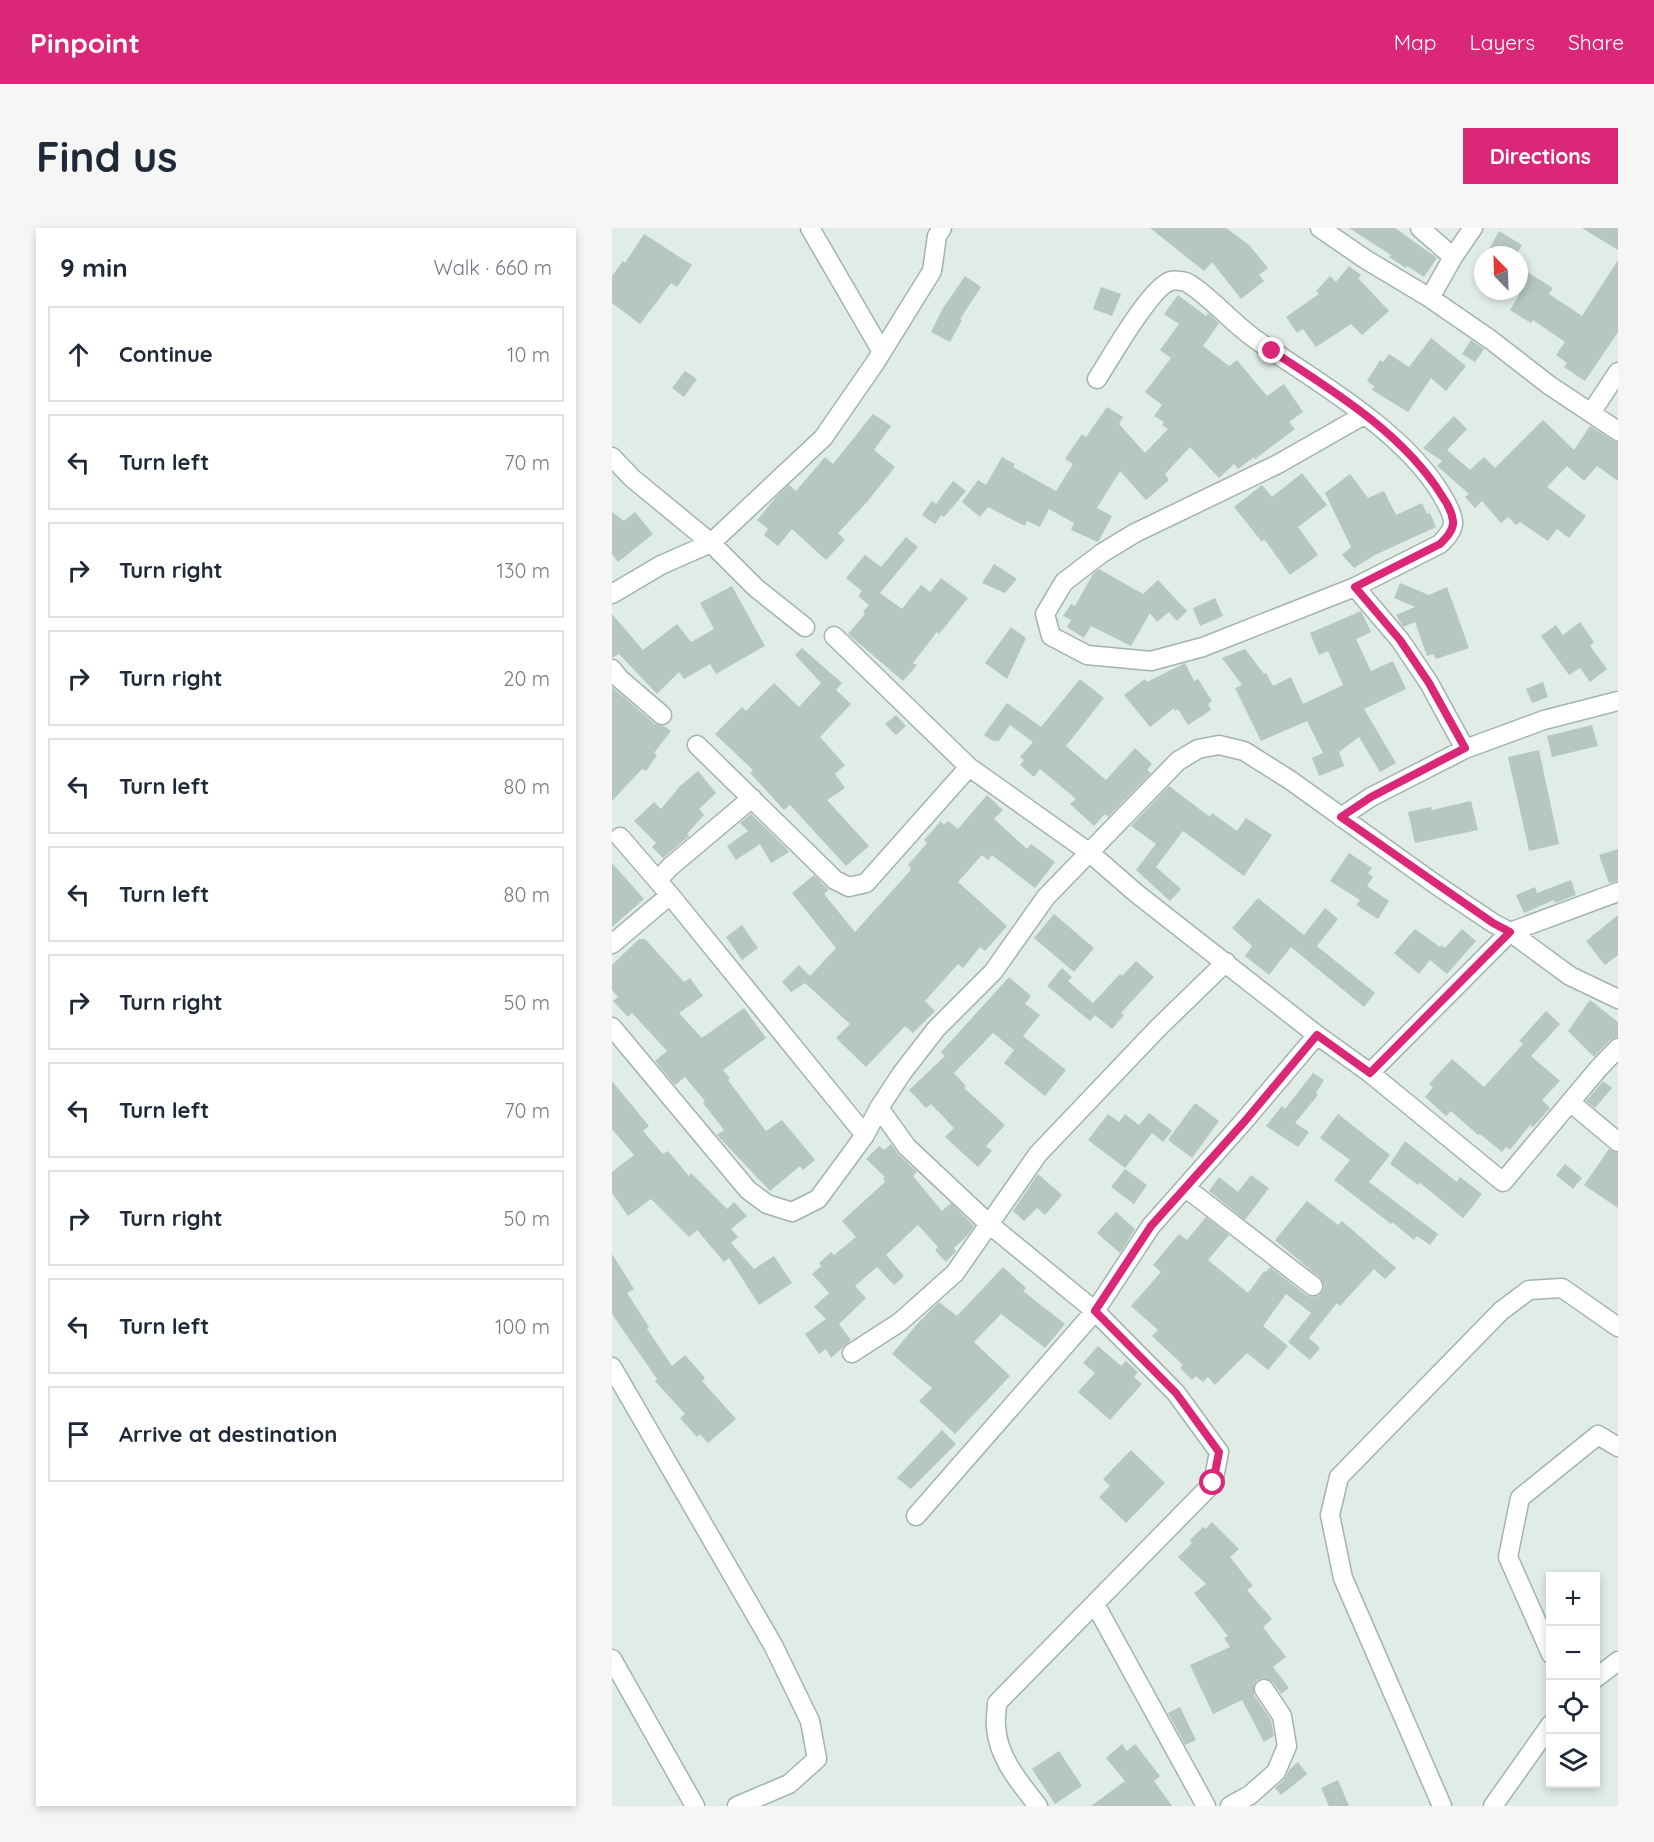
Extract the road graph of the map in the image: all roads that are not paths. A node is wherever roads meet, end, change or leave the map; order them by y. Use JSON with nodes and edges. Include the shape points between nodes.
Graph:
{"nodes":[{"id":1,"x":810,"y":228,"type":"edge"},
{"id":2,"x":942,"y":228,"type":"edge"},
{"id":3,"x":1320,"y":228,"type":"edge"},
{"id":4,"x":1420,"y":228,"type":"edge"},
{"id":5,"x":1473,"y":228,"type":"edge"},
{"id":6,"x":1453,"y":257,"type":"junction"},
{"id":7,"x":1430,"y":298,"type":"junction"},
{"id":8,"x":882,"y":352,"type":"junction"},
{"id":9,"x":1618,"y":372,"type":"edge"},
{"id":10,"x":1097,"y":379,"type":"dead end"},
{"id":11,"x":1591,"y":413,"type":"junction"},
{"id":12,"x":1364,"y":415,"type":"junction"},
{"id":13,"x":1618,"y":431,"type":"edge"},
{"id":14,"x":612,"y":457,"type":"edge"},
{"id":15,"x":711,"y":543,"type":"junction"},
{"id":16,"x":1355,"y":587,"type":"junction"},
{"id":17,"x":612,"y":594,"type":"edge"},
{"id":18,"x":805,"y":627,"type":"dead end"},
{"id":19,"x":834,"y":636,"type":"dead end"},
{"id":20,"x":612,"y":669,"type":"edge"},
{"id":21,"x":1618,"y":701,"type":"edge"},
{"id":22,"x":662,"y":715,"type":"dead end"},
{"id":23,"x":697,"y":745,"type":"dead end"},
{"id":24,"x":1465,"y":748,"type":"junction"},
{"id":25,"x":969,"y":767,"type":"junction"},
{"id":26,"x":752,"y":798,"type":"junction"},
{"id":27,"x":1341,"y":817,"type":"junction"},
{"id":28,"x":620,"y":837,"type":"dead end"},
{"id":29,"x":1090,"y":853,"type":"junction"},
{"id":30,"x":664,"y":888,"type":"junction"},
{"id":31,"x":1618,"y":892,"type":"edge"},
{"id":32,"x":1510,"y":932,"type":"junction"},
{"id":33,"x":612,"y":944,"type":"edge"},
{"id":34,"x":1226,"y":962,"type":"junction"},
{"id":35,"x":1618,"y":999,"type":"edge"},
{"id":36,"x":612,"y":1027,"type":"edge"},
{"id":37,"x":1317,"y":1035,"type":"junction"},
{"id":38,"x":1618,"y":1048,"type":"edge"},
{"id":39,"x":1370,"y":1073,"type":"junction"},
{"id":40,"x":1570,"y":1102,"type":"junction"},
{"id":41,"x":879,"y":1108,"type":"junction"},
{"id":42,"x":866,"y":1135,"type":"junction"},
{"id":43,"x":1618,"y":1142,"type":"edge"},
{"id":44,"x":1186,"y":1188,"type":"junction"},
{"id":45,"x":989,"y":1224,"type":"junction"},
{"id":46,"x":1312,"y":1286,"type":"dead end"},
{"id":47,"x":1095,"y":1311,"type":"junction"},
{"id":48,"x":1618,"y":1327,"type":"edge"},
{"id":49,"x":852,"y":1353,"type":"dead end"},
{"id":50,"x":612,"y":1366,"type":"edge"},
{"id":51,"x":1618,"y":1447,"type":"edge"},
{"id":52,"x":916,"y":1516,"type":"dead end"},
{"id":53,"x":1095,"y":1605,"type":"junction"},
{"id":54,"x":1546,"y":1643,"type":"edge"},
{"id":55,"x":612,"y":1659,"type":"edge"},
{"id":56,"x":1618,"y":1661,"type":"edge"},
{"id":57,"x":1600,"y":1675,"type":"edge"},
{"id":58,"x":1264,"y":1689,"type":"dead end"},
{"id":59,"x":1546,"y":1731,"type":"edge"},
{"id":60,"x":696,"y":1806,"type":"edge"},
{"id":61,"x":737,"y":1806,"type":"edge"},
{"id":62,"x":1038,"y":1806,"type":"edge"},
{"id":63,"x":1206,"y":1806,"type":"edge"},
{"id":64,"x":1230,"y":1806,"type":"edge"},
{"id":65,"x":1442,"y":1806,"type":"edge"},
{"id":66,"x":1493,"y":1806,"type":"edge"}],
"edges":[{"from":1,"to":8,"type":"street"},
{"from":2,"to":8,"type":"street","via":[[937,236],[932,271]]},
{"from":3,"to":7,"type":"street"},
{"from":4,"to":6,"type":"street"},
{"from":5,"to":6,"type":"street"},
{"from":6,"to":7,"type":"street"},
{"from":7,"to":11,"type":"street"},
{"from":8,"to":15,"type":"street","via":[[823,438]]},
{"from":9,"to":11,"type":"street"},
{"from":10,"to":12,"type":"street","via":[[1154,292],[1170,281],[1186,281],[1247,333]]},
{"from":11,"to":13,"type":"street"},
{"from":12,"to":16,"type":"street","via":[[1403,448],[1434,483],[1449,506],[1454,523],[1440,544]]},
{"from":12,"to":16,"type":"street","via":[[1278,464],[1102,553],[1064,582],[1045,614],[1051,636],[1087,655],[1151,661],[1203,647]]},
{"from":14,"to":15,"type":"street"},
{"from":15,"to":17,"type":"street","via":[[661,565]]},
{"from":15,"to":18,"type":"street","via":[[756,588]]},
{"from":16,"to":24,"type":"street","via":[[1400,640]]},
{"from":19,"to":25,"type":"street"},
{"from":20,"to":22,"type":"street"},
{"from":21,"to":24,"type":"street","via":[[1544,720]]},
{"from":23,"to":26,"type":"street"},
{"from":24,"to":27,"type":"street"},
{"from":25,"to":26,"type":"street","via":[[866,883],[849,887],[835,880]]},
{"from":25,"to":29,"type":"street"},
{"from":26,"to":30,"type":"street","via":[[670,867]]},
{"from":27,"to":29,"type":"street","via":[[1244,751],[1219,745],[1198,749],[1178,760]]},
{"from":27,"to":32,"type":"street"},
{"from":28,"to":30,"type":"street"},
{"from":29,"to":34,"type":"street"},
{"from":29,"to":41,"type":"street","via":[[1047,897],[993,972],[936,1029]]},
{"from":30,"to":33,"type":"street"},
{"from":30,"to":42,"type":"street"},
{"from":31,"to":32,"type":"street"},
{"from":32,"to":35,"type":"street","via":[[1570,976]]},
{"from":32,"to":39,"type":"street"},
{"from":34,"to":37,"type":"street"},
{"from":34,"to":45,"type":"street","via":[[1038,1154]]},
{"from":36,"to":42,"type":"street","via":[[748,1190],[767,1204],[792,1212],[818,1199]]},
{"from":37,"to":39,"type":"street"},
{"from":37,"to":44,"type":"street"},
{"from":38,"to":40,"type":"street"},
{"from":39,"to":40,"type":"street","via":[[1503,1182]]},
{"from":40,"to":43,"type":"street"},
{"from":41,"to":42,"type":"street"},
{"from":41,"to":45,"type":"street","via":[[907,1147]]},
{"from":44,"to":46,"type":"street"},
{"from":44,"to":47,"type":"street","via":[[1151,1226]]},
{"from":45,"to":47,"type":"street"},
{"from":45,"to":49,"type":"street","via":[[955,1272],[900,1322]]},
{"from":47,"to":52,"type":"street"},
{"from":47,"to":53,"type":"street","via":[[1176,1393],[1219,1452],[1213,1483]]},
{"from":48,"to":65,"type":"street","via":[[1562,1288],[1529,1290],[1501,1311],[1338,1477],[1330,1515],[1343,1578]]},
{"from":50,"to":61,"type":"street","via":[[773,1645],[810,1721],[817,1759],[789,1784]]},
{"from":51,"to":54,"type":"street","via":[[1598,1435],[1521,1498],[1508,1557]]},
{"from":53,"to":62,"type":"street","via":[[997,1703],[996,1727],[1002,1752]]},
{"from":53,"to":63,"type":"street"},
{"from":55,"to":60,"type":"street"},
{"from":56,"to":57,"type":"street"},
{"from":58,"to":64,"type":"street","via":[[1282,1716],[1287,1746],[1276,1772],[1250,1795]]},
{"from":59,"to":66,"type":"street"}]}
